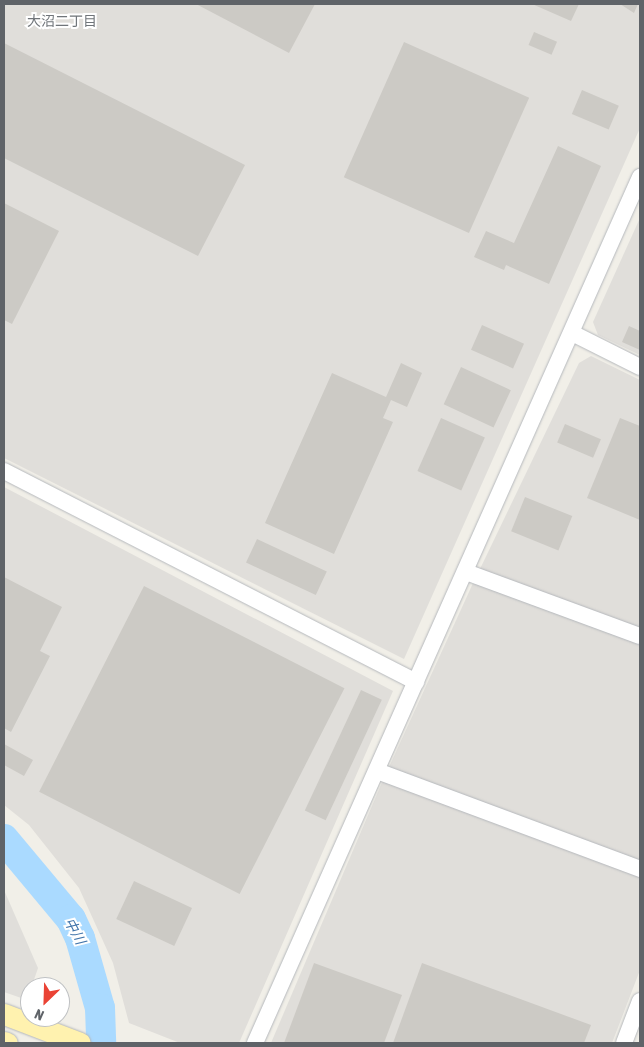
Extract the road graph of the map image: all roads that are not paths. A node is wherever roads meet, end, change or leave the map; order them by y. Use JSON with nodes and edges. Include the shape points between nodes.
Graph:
{"nodes":[{"id":1,"x":640,"y":177,"type":"edge"},
{"id":2,"x":572,"y":333,"type":"junction"},
{"id":3,"x":640,"y":367,"type":"edge"},
{"id":4,"x":4,"y":471,"type":"edge"},
{"id":5,"x":466,"y":572,"type":"junction"},
{"id":6,"x":640,"y":636,"type":"edge"},
{"id":7,"x":416,"y":682,"type":"junction"},
{"id":8,"x":377,"y":771,"type":"junction"},
{"id":9,"x":640,"y":869,"type":"edge"},
{"id":10,"x":640,"y":1002,"type":"edge"},
{"id":11,"x":4,"y":1014,"type":"edge"},
{"id":12,"x":80,"y":1043,"type":"edge"},
{"id":13,"x":255,"y":1043,"type":"edge"},
{"id":14,"x":624,"y":1043,"type":"edge"}],
"edges":[{"from":1,"to":2,"type":"street"},
{"from":2,"to":3,"type":"street"},
{"from":2,"to":5,"type":"street"},
{"from":4,"to":7,"type":"street"},
{"from":5,"to":6,"type":"street"},
{"from":5,"to":7,"type":"street"},
{"from":7,"to":8,"type":"street"},
{"from":8,"to":9,"type":"street"},
{"from":8,"to":13,"type":"street"},
{"from":10,"to":14,"type":"street"},
{"from":11,"to":12,"type":"main road"}]}
